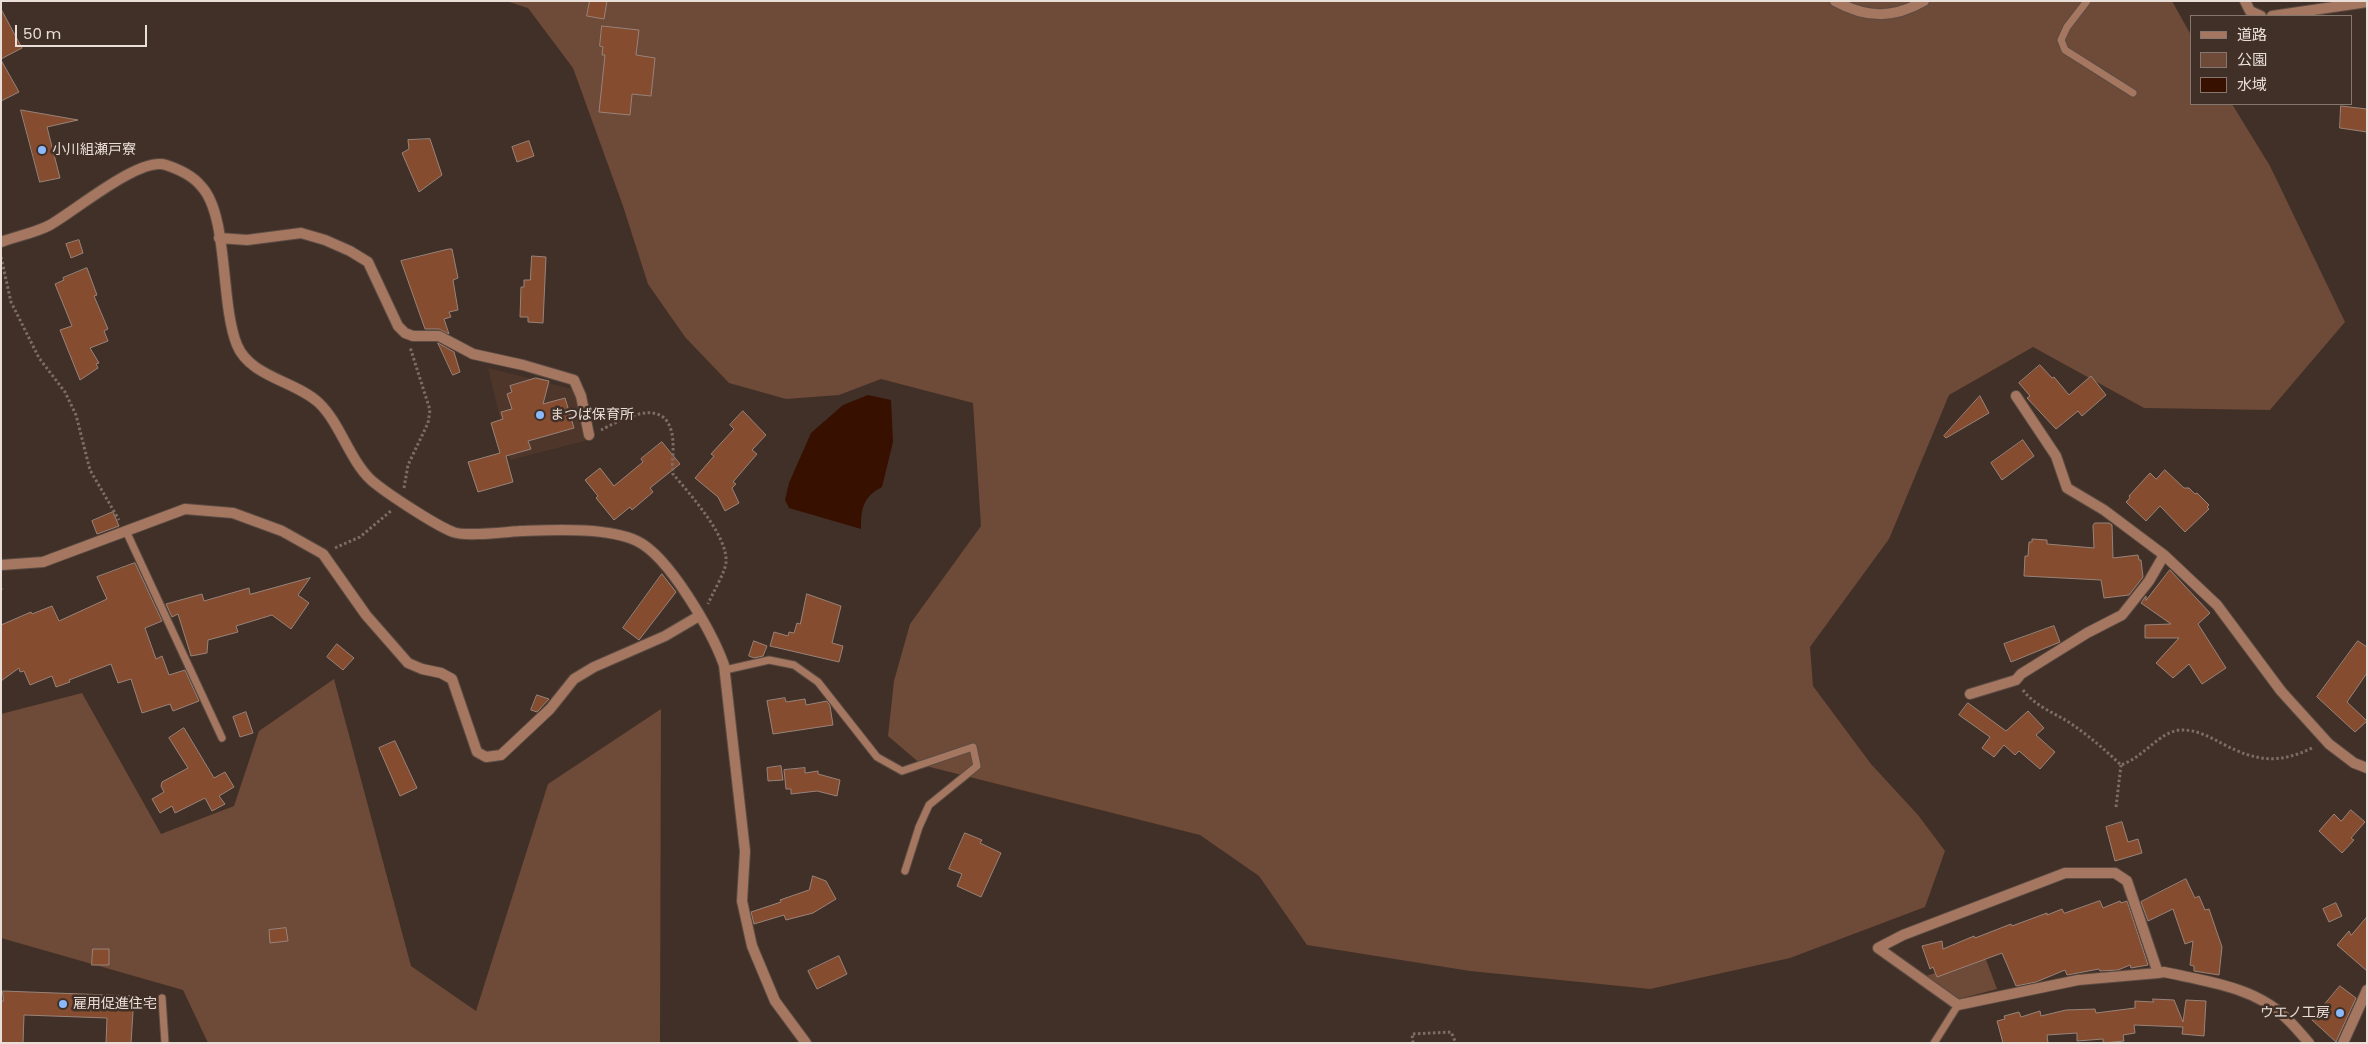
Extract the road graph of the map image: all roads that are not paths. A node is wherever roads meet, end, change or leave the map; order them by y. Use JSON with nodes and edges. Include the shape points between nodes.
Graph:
{"nodes":[{"id":1,"x":1835,"y":1,"type":"edge"},
{"id":2,"x":1924,"y":1,"type":"edge"},
{"id":3,"x":2087,"y":1,"type":"edge"},
{"id":4,"x":2245,"y":1,"type":"edge"},
{"id":5,"x":2367,"y":2,"type":"edge"},
{"id":6,"x":2259,"y":15,"type":"edge"},
{"id":7,"x":2279,"y":15,"type":"edge"},
{"id":8,"x":2134,"y":93,"type":"dead end"},
{"id":9,"x":219,"y":238,"type":"junction"},
{"id":10,"x":1,"y":242,"type":"edge"},
{"id":11,"x":2016,"y":396,"type":"dead end"},
{"id":12,"x":589,"y":435,"type":"road end"},
{"id":13,"x":126,"y":531,"type":"junction"},
{"id":14,"x":2164,"y":555,"type":"junction"},
{"id":15,"x":1,"y":565,"type":"edge"},
{"id":16,"x":700,"y":617,"type":"junction"},
{"id":17,"x":725,"y":670,"type":"junction"},
{"id":18,"x":1970,"y":694,"type":"dead end"},
{"id":19,"x":222,"y":738,"type":"dead end"},
{"id":20,"x":2367,"y":768,"type":"edge"},
{"id":21,"x":905,"y":871,"type":"dead end"},
{"id":22,"x":2158,"y":973,"type":"junction"},
{"id":23,"x":2367,"y":990,"type":"edge"},
{"id":24,"x":162,"y":998,"type":"dead end"},
{"id":25,"x":1958,"y":1005,"type":"junction"},
{"id":26,"x":165,"y":1043,"type":"edge"},
{"id":27,"x":806,"y":1043,"type":"edge"},
{"id":28,"x":1934,"y":1043,"type":"edge"},
{"id":29,"x":2309,"y":1043,"type":"edge"},
{"id":30,"x":2343,"y":1043,"type":"edge"}],
"edges":[{"from":1,"to":2,"type":"street","via":[[1863,13],[1889,14],[1907,11]]},
{"from":3,"to":8,"type":"lane","via":[[2061,40],[2065,50]]},
{"from":4,"to":6,"type":"street","via":[[2250,11]]},
{"from":5,"to":7,"type":"street"},
{"from":9,"to":10,"type":"street","via":[[212,205],[202,186],[163,164],[146,166],[127,174],[47,226]]},
{"from":9,"to":12,"type":"street","via":[[247,240],[301,233],[350,251],[368,262],[398,326],[405,333],[439,336],[473,354],[574,380],[581,396]]},
{"from":9,"to":16,"type":"street","via":[[238,347],[250,362],[321,404],[352,456],[371,480],[455,533],[558,530],[611,534],[638,542],[654,553]]},
{"from":11,"to":14,"type":"street","via":[[2056,456],[2067,488],[2104,510]]},
{"from":13,"to":15,"type":"street","via":[[42,562]]},
{"from":13,"to":16,"type":"street","via":[[185,509],[233,513],[282,531],[323,554],[366,615],[408,663],[452,679],[477,752],[486,757],[501,755],[550,709],[574,679]]},
{"from":13,"to":19,"type":"lane"},
{"from":14,"to":18,"type":"street","via":[[2149,581],[2122,615],[2079,638],[2016,680]]},
{"from":14,"to":20,"type":"street","via":[[2216,605],[2281,691],[2325,740]]},
{"from":16,"to":17,"type":"street","via":[[716,643]]},
{"from":17,"to":21,"type":"lane","via":[[769,660],[794,665],[818,682],[877,757],[902,771],[973,747],[977,766],[929,805]]},
{"from":17,"to":27,"type":"street","via":[[745,851],[742,901],[752,946],[775,1001]]},
{"from":22,"to":25,"type":"street","via":[[2078,980]]},
{"from":22,"to":25,"type":"street","via":[[2127,881],[2115,873],[2065,873],[1903,935],[1878,948]]},
{"from":22,"to":29,"type":"street","via":[[2219,984],[2258,999],[2284,1016]]},
{"from":23,"to":30,"type":"street"},
{"from":24,"to":26,"type":"lane"},
{"from":25,"to":28,"type":"lane"}]}
